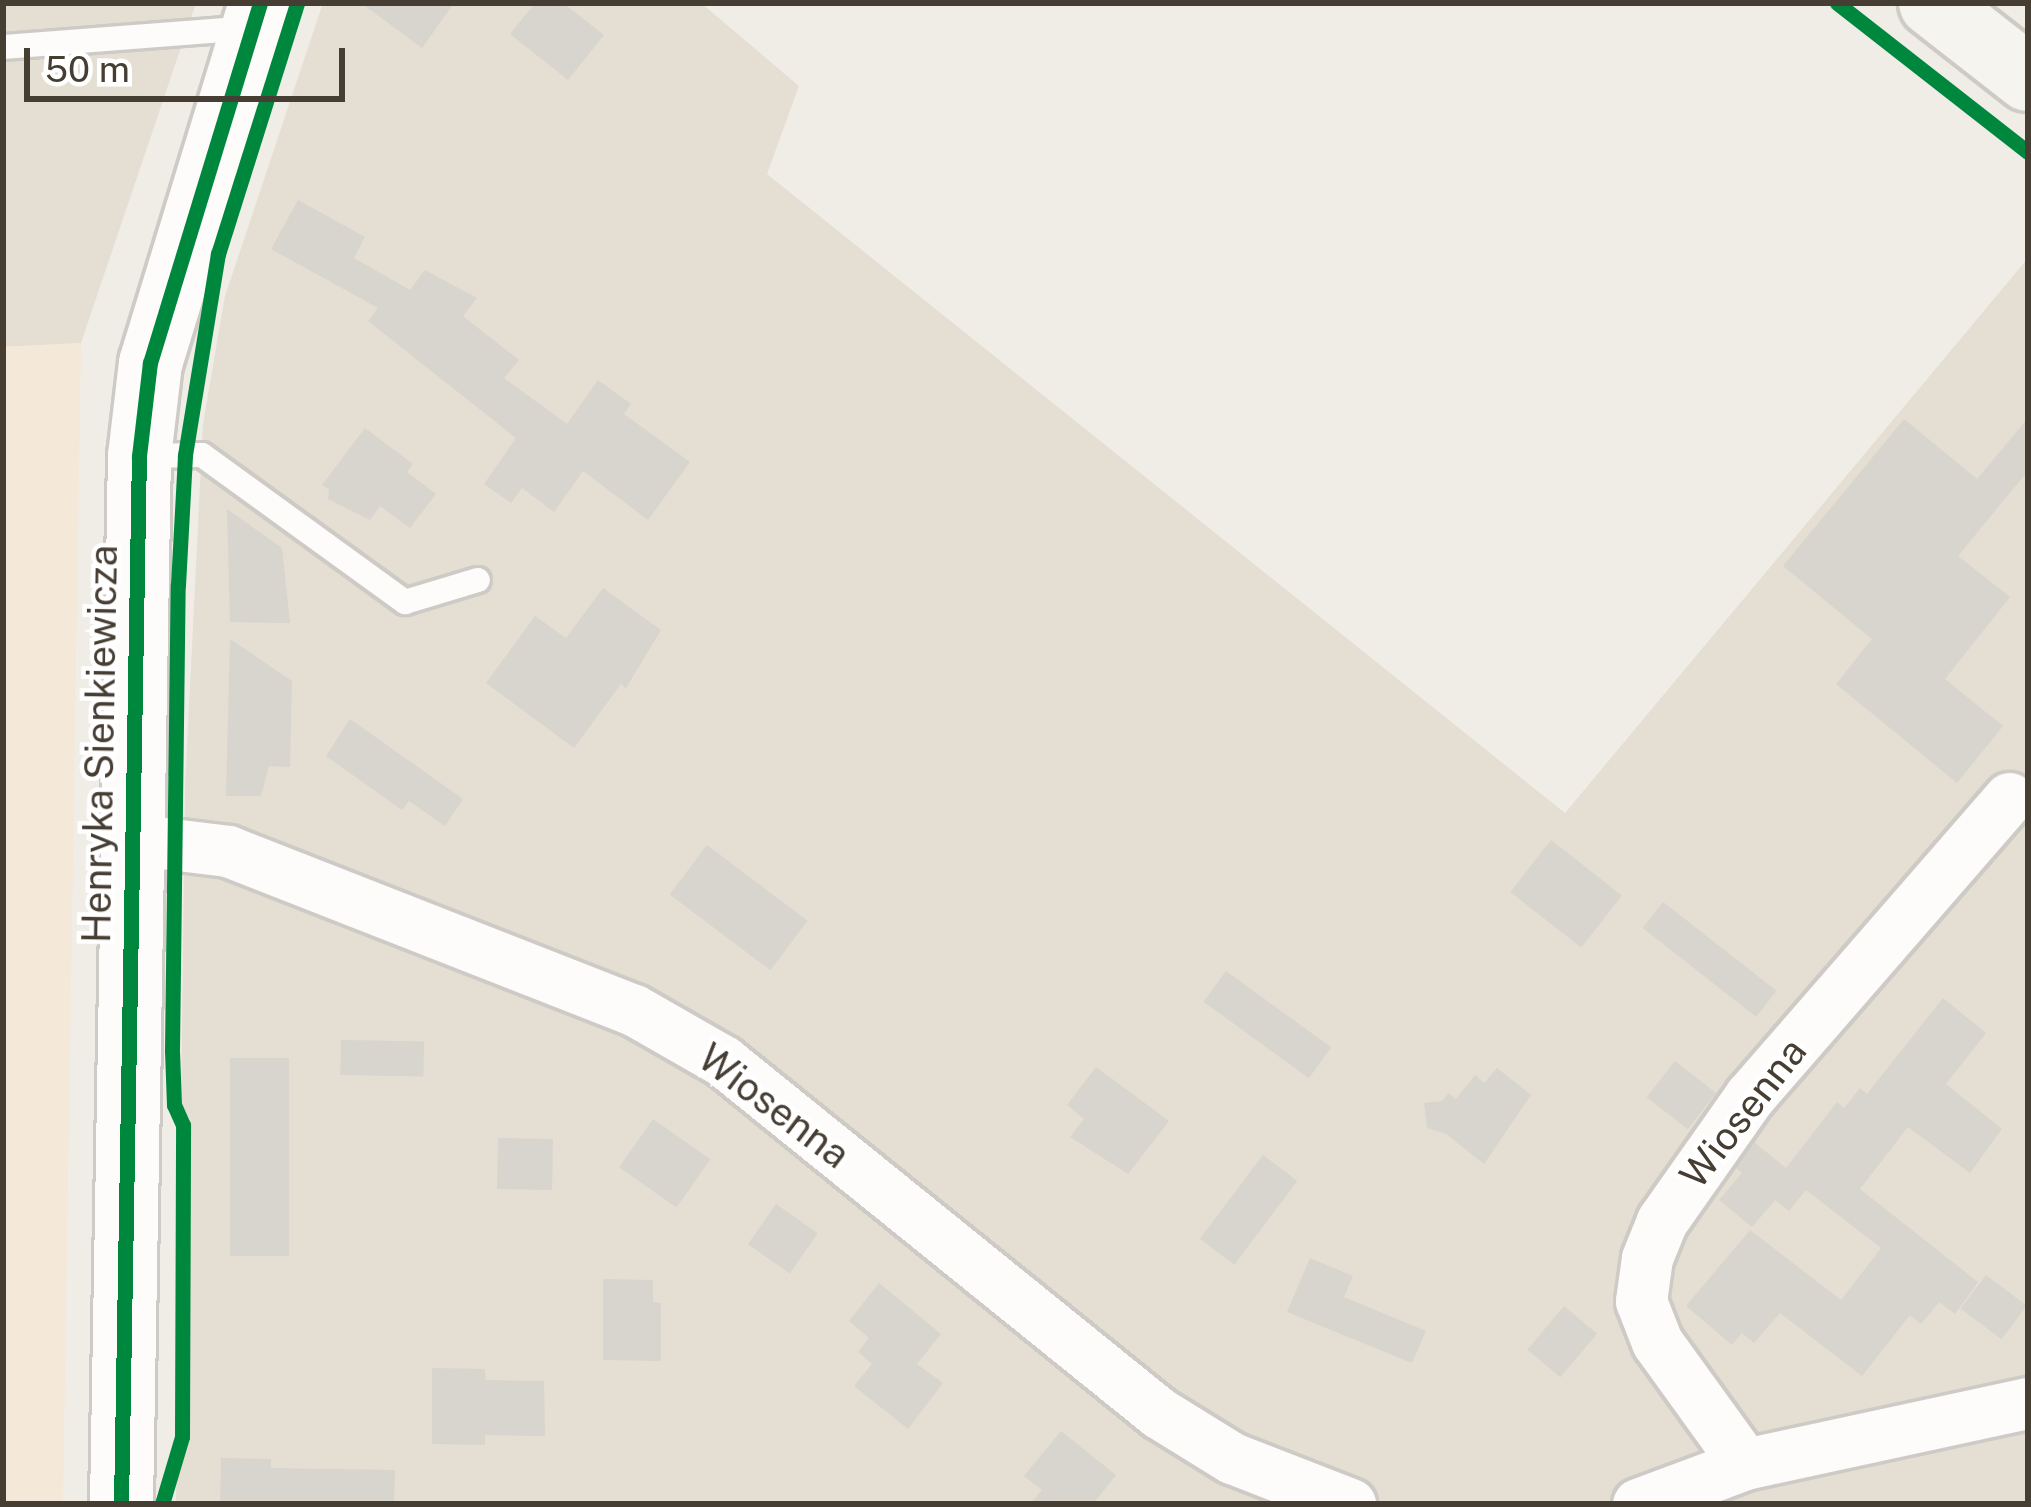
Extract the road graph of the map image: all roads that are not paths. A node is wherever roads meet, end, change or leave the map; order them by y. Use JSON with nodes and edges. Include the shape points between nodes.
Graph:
{"nodes":[{"id":1,"x":1932,"y":3,"type":"edge"},
{"id":2,"x":256,"y":15,"type":"edge"},
{"id":3,"x":3,"y":46,"type":"edge"},
{"id":4,"x":2028,"y":79,"type":"edge"},
{"id":5,"x":139,"y":456,"type":"junction"},
{"id":6,"x":478,"y":580,"type":"dead end"},
{"id":7,"x":2009,"y":798,"type":"dead end"},
{"id":8,"x":130,"y":838,"type":"junction"},
{"id":9,"x":2028,"y":1403,"type":"edge"},
{"id":10,"x":1745,"y":1464,"type":"junction"},
{"id":11,"x":121,"y":1504,"type":"edge"},
{"id":12,"x":1350,"y":1504,"type":"edge"},
{"id":13,"x":1638,"y":1504,"type":"edge"}],
"edges":[{"from":1,"to":4,"type":"main road"},
{"from":2,"to":3,"type":"lane"},
{"from":2,"to":5,"type":"street","name":"Henryka Sienkiewicza","via":[[150,363]]},
{"from":5,"to":6,"type":"lane","via":[[202,455],[405,602]]},
{"from":5,"to":8,"type":"street","name":"Henryka Sienkiewicza"},
{"from":7,"to":10,"type":"street","name":"Wiosenna","via":[[1750,1096],[1662,1221],[1647,1258],[1641,1301],[1657,1342]]},
{"from":8,"to":11,"type":"street","name":"Henryka Sienkiewicza"},
{"from":8,"to":12,"type":"street","name":"Wiosenna","via":[[228,851],[634,1010],[723,1061],[1160,1413],[1232,1458]]},
{"from":9,"to":10,"type":"street"},
{"from":10,"to":13,"type":"street"}]}
